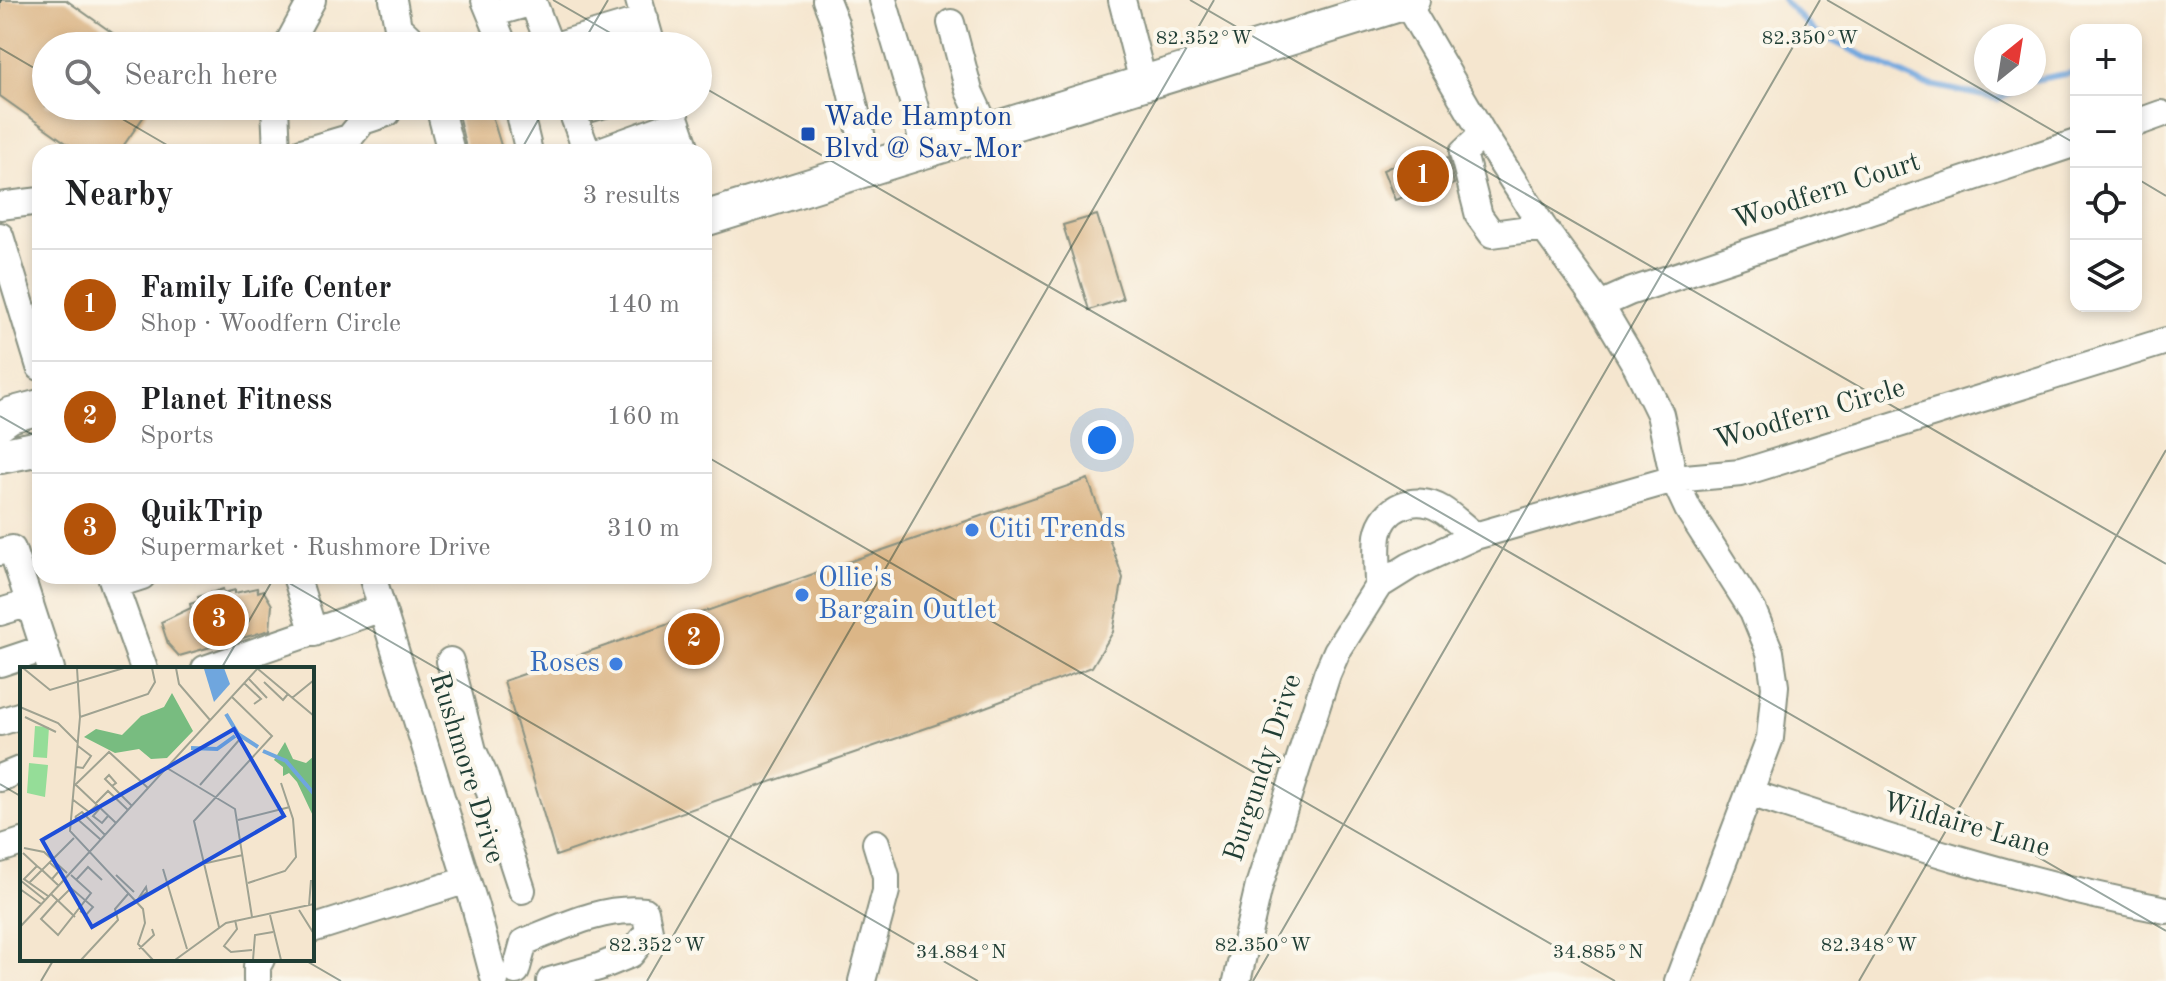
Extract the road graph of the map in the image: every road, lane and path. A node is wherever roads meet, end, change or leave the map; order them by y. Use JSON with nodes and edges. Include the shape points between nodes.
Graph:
{"nodes":[{"id":1,"x":312,"y":0,"type":"edge"},
{"id":2,"x":393,"y":0,"type":"edge"},
{"id":3,"x":826,"y":0,"type":"edge"},
{"id":4,"x":883,"y":0,"type":"edge"},
{"id":5,"x":1122,"y":0,"type":"edge"},
{"id":6,"x":535,"y":1,"type":"edge"},
{"id":7,"x":1409,"y":1,"type":"edge"},
{"id":8,"x":488,"y":7,"type":"edge"},
{"id":9,"x":642,"y":10,"type":"edge"},
{"id":10,"x":951,"y":23,"type":"dead end"},
{"id":11,"x":295,"y":32,"type":"edge"},
{"id":12,"x":403,"y":32,"type":"edge"},
{"id":13,"x":498,"y":32,"type":"edge"},
{"id":14,"x":547,"y":32,"type":"edge"},
{"id":15,"x":588,"y":32,"type":"edge"},
{"id":16,"x":648,"y":32,"type":"edge"},
{"id":17,"x":1143,"y":82,"type":"junction"},
{"id":18,"x":2161,"y":114,"type":"dead end"},
{"id":19,"x":274,"y":120,"type":"edge"},
{"id":20,"x":366,"y":120,"type":"edge"},
{"id":21,"x":443,"y":120,"type":"edge"},
{"id":22,"x":521,"y":120,"type":"edge"},
{"id":23,"x":575,"y":120,"type":"edge"},
{"id":24,"x":664,"y":120,"type":"edge"},
{"id":25,"x":676,"y":120,"type":"edge"},
{"id":26,"x":2142,"y":121,"type":"edge"},
{"id":27,"x":987,"y":130,"type":"junction"},
{"id":28,"x":1483,"y":134,"type":"junction"},
{"id":29,"x":272,"y":144,"type":"edge"},
{"id":30,"x":331,"y":144,"type":"edge"},
{"id":31,"x":449,"y":144,"type":"edge"},
{"id":32,"x":527,"y":144,"type":"edge"},
{"id":33,"x":584,"y":144,"type":"edge"},
{"id":34,"x":614,"y":144,"type":"edge"},
{"id":35,"x":684,"y":144,"type":"edge"},
{"id":36,"x":2070,"y":145,"type":"edge"},
{"id":37,"x":924,"y":150,"type":"junction"},
{"id":38,"x":869,"y":168,"type":"junction"},
{"id":39,"x":32,"y":202,"type":"edge"},
{"id":40,"x":0,"y":206,"type":"edge"},
{"id":41,"x":712,"y":213,"type":"edge"},
{"id":42,"x":1543,"y":227,"type":"junction"},
{"id":43,"x":0,"y":236,"type":"edge"},
{"id":44,"x":1600,"y":305,"type":"junction"},
{"id":45,"x":32,"y":341,"type":"edge"},
{"id":46,"x":2166,"y":341,"type":"edge"},
{"id":47,"x":32,"y":409,"type":"edge"},
{"id":48,"x":0,"y":422,"type":"edge"},
{"id":49,"x":32,"y":450,"type":"edge"},
{"id":50,"x":0,"y":456,"type":"edge"},
{"id":51,"x":1674,"y":479,"type":"junction"},
{"id":52,"x":1475,"y":536,"type":"junction"},
{"id":53,"x":0,"y":552,"type":"edge"},
{"id":54,"x":114,"y":584,"type":"edge"},
{"id":55,"x":299,"y":584,"type":"edge"},
{"id":56,"x":374,"y":584,"type":"edge"},
{"id":57,"x":1378,"y":586,"type":"junction"},
{"id":58,"x":30,"y":603,"type":"junction"},
{"id":59,"x":382,"y":608,"type":"junction"},
{"id":60,"x":0,"y":612,"type":"edge"},
{"id":61,"x":314,"y":633,"type":"junction"},
{"id":62,"x":48,"y":659,"type":"edge"},
{"id":63,"x":450,"y":661,"type":"dead end"},
{"id":64,"x":0,"y":663,"type":"edge"},
{"id":65,"x":143,"y":667,"type":"edge"},
{"id":66,"x":211,"y":667,"type":"edge"},
{"id":67,"x":20,"y":716,"type":"edge"},
{"id":68,"x":0,"y":722,"type":"edge"},
{"id":69,"x":20,"y":770,"type":"edge"},
{"id":70,"x":0,"y":778,"type":"edge"},
{"id":71,"x":1750,"y":793,"type":"junction"},
{"id":72,"x":20,"y":843,"type":"edge"},
{"id":73,"x":876,"y":843,"type":"dead end"},
{"id":74,"x":0,"y":849,"type":"edge"},
{"id":75,"x":467,"y":880,"type":"junction"},
{"id":76,"x":522,"y":890,"type":"dead end"},
{"id":77,"x":2166,"y":910,"type":"edge"},
{"id":78,"x":314,"y":928,"type":"edge"},
{"id":79,"x":260,"y":961,"type":"edge"},
{"id":80,"x":510,"y":978,"type":"edge"},
{"id":81,"x":257,"y":981,"type":"edge"},
{"id":82,"x":550,"y":981,"type":"edge"},
{"id":83,"x":862,"y":981,"type":"edge"},
{"id":84,"x":1237,"y":981,"type":"edge"},
{"id":85,"x":1678,"y":981,"type":"edge"}],
"edges":[{"from":1,"to":11,"type":"street"},
{"from":2,"to":12,"type":"street"},
{"from":3,"to":38,"type":"street"},
{"from":4,"to":37,"type":"street"},
{"from":5,"to":17,"type":"street"},
{"from":6,"to":8,"type":"street"},
{"from":6,"to":14,"type":"street"},
{"from":7,"to":17,"type":"main road"},
{"from":7,"to":28,"type":"street"},
{"from":8,"to":13,"type":"street"},
{"from":9,"to":15,"type":"street"},
{"from":9,"to":16,"type":"street"},
{"from":10,"to":27,"type":"street","via":[[969,91]]},
{"from":17,"to":27,"type":"main road"},
{"from":18,"to":26,"type":"street"},
{"from":19,"to":29,"type":"street"},
{"from":20,"to":30,"type":"street","via":[[349,138]]},
{"from":21,"to":31,"type":"street"},
{"from":22,"to":32,"type":"street"},
{"from":23,"to":33,"type":"street"},
{"from":24,"to":34,"type":"street"},
{"from":25,"to":35,"type":"street"},
{"from":27,"to":37,"type":"main road"},
{"from":28,"to":42,"type":"street"},
{"from":28,"to":42,"type":"street","via":[[1463,153],[1479,216],[1492,234]]},
{"from":36,"to":44,"type":"street","name":"Woodfern Court"},
{"from":37,"to":38,"type":"main road"},
{"from":38,"to":41,"type":"main road"},
{"from":39,"to":40,"type":"street"},
{"from":42,"to":44,"type":"street"},
{"from":43,"to":45,"type":"street"},
{"from":44,"to":51,"type":"street","via":[[1660,414]]},
{"from":46,"to":51,"type":"street","name":"Woodfern Circle","via":[[1741,473]]},
{"from":47,"to":48,"type":"main road"},
{"from":49,"to":50,"type":"main road"},
{"from":51,"to":52,"type":"street","name":"Burgundy Drive"},
{"from":51,"to":71,"type":"street","via":[[1753,611],[1770,652],[1773,722]]},
{"from":52,"to":57,"type":"street","name":"Burgundy Drive"},
{"from":52,"to":57,"type":"street","via":[[1440,508],[1398,506],[1378,534]]},
{"from":53,"to":58,"type":"street","via":[[12,549]]},
{"from":54,"to":65,"type":"street"},
{"from":55,"to":61,"type":"street"},
{"from":56,"to":59,"type":"street","name":"Rushmore Drive"},
{"from":57,"to":84,"type":"street","name":"Burgundy Drive","via":[[1327,674],[1259,886]]},
{"from":58,"to":60,"type":"street"},
{"from":58,"to":62,"type":"street"},
{"from":59,"to":61,"type":"street"},
{"from":59,"to":75,"type":"street","name":"Rushmore Drive"},
{"from":61,"to":66,"type":"street"},
{"from":62,"to":64,"type":"street"},
{"from":63,"to":76,"type":"street","via":[[473,751]]},
{"from":67,"to":68,"type":"street"},
{"from":69,"to":70,"type":"street"},
{"from":71,"to":77,"type":"street","name":"Wildaire Lane","via":[[2010,875]]},
{"from":71,"to":85,"type":"street"},
{"from":72,"to":74,"type":"street"},
{"from":73,"to":83,"type":"street","via":[[886,891]]},
{"from":75,"to":78,"type":"street"},
{"from":75,"to":80,"type":"street","name":"Rushmore Drive"},
{"from":79,"to":81,"type":"street"},
{"from":80,"to":82,"type":"street","via":[[524,942],[622,908],[645,911],[649,931],[631,954]]}]}
